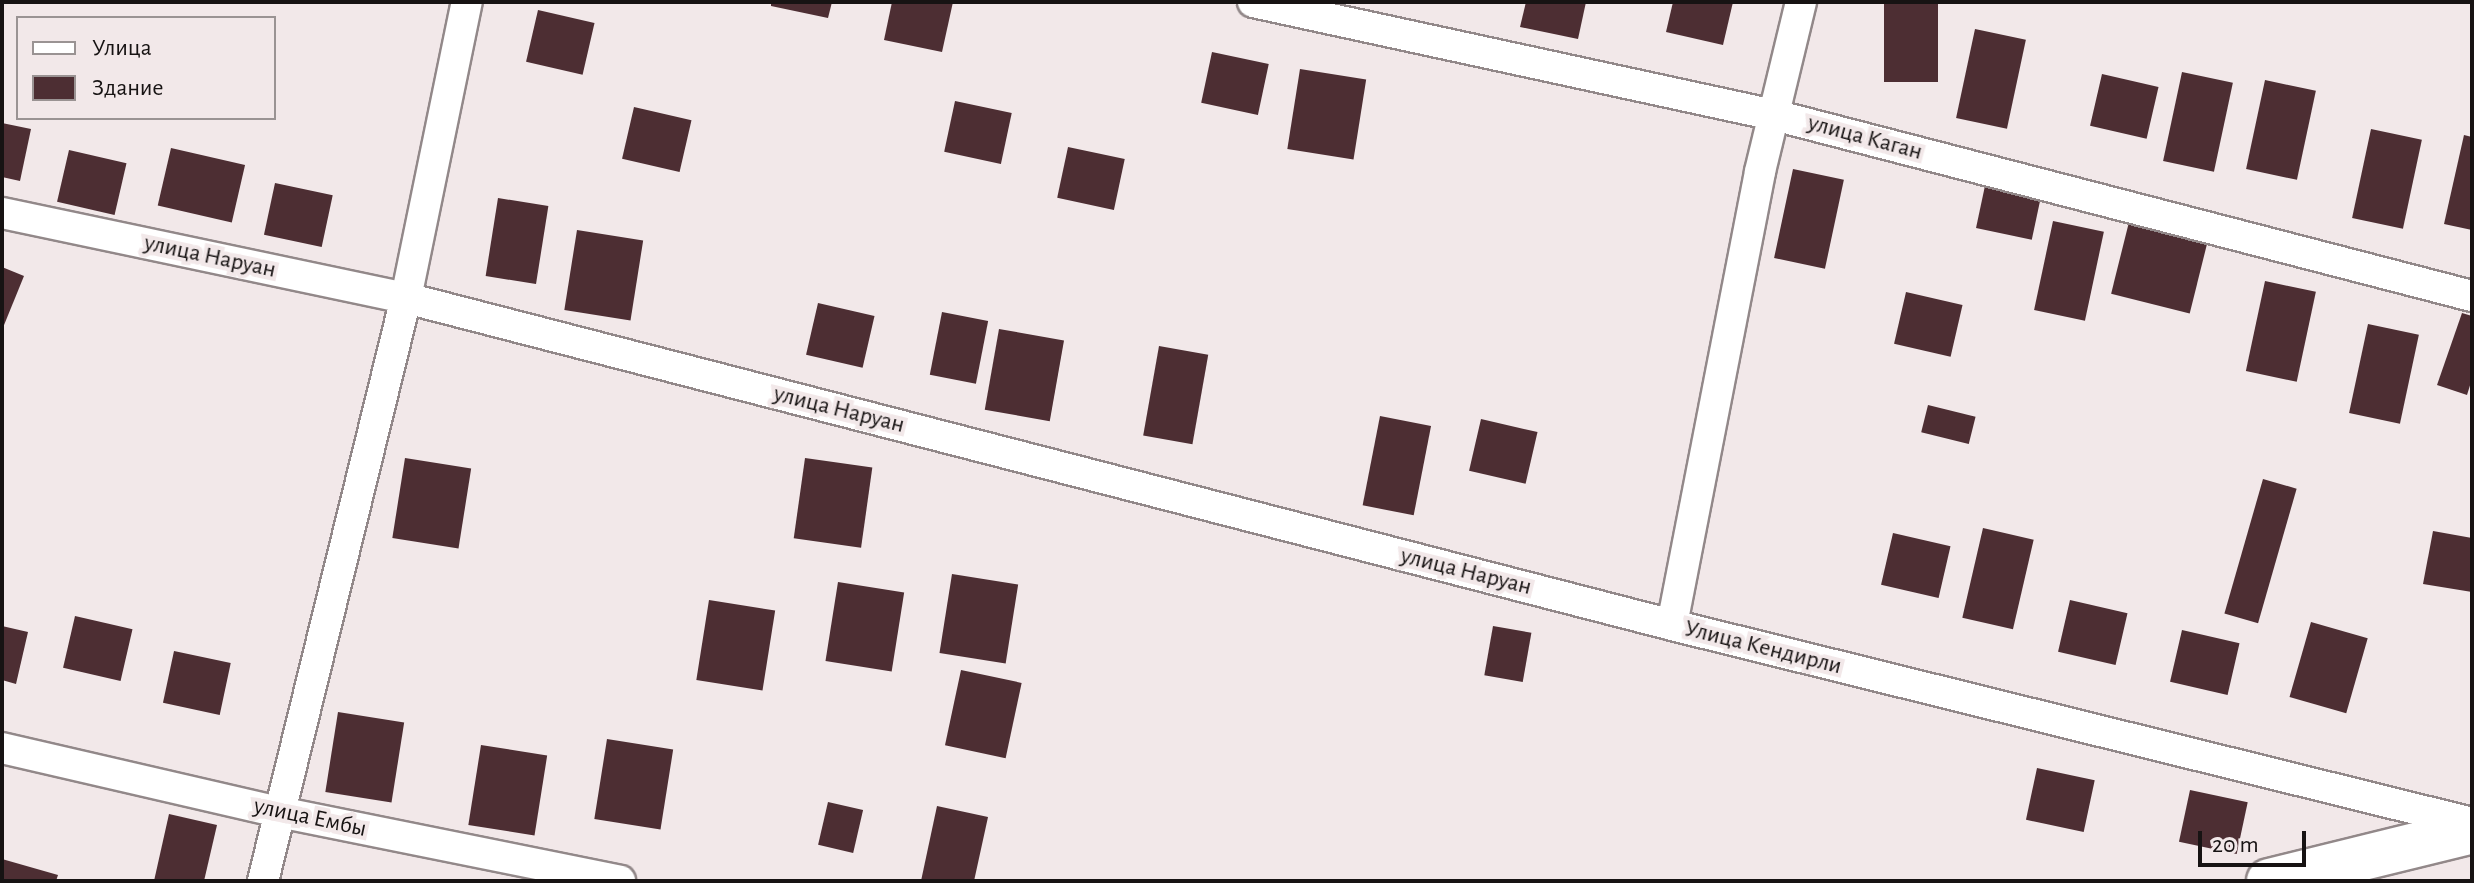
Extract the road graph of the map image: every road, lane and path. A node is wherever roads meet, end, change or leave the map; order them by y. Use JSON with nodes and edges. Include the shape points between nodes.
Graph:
{"nodes":[{"id":1,"x":467,"y":2,"type":"edge"},
{"id":2,"x":1253,"y":2,"type":"edge"},
{"id":3,"x":1801,"y":2,"type":"edge"},
{"id":4,"x":1774,"y":115,"type":"junction"},
{"id":5,"x":2,"y":213,"type":"edge"},
{"id":6,"x":2472,"y":296,"type":"edge"},
{"id":7,"x":406,"y":298,"type":"junction"},
{"id":8,"x":1672,"y":625,"type":"junction"},
{"id":9,"x":2,"y":748,"type":"edge"},
{"id":10,"x":279,"y":812,"type":"junction"},
{"id":11,"x":2472,"y":823,"type":"edge"},
{"id":12,"x":2472,"y":831,"type":"edge"},
{"id":13,"x":263,"y":881,"type":"edge"},
{"id":14,"x":620,"y":881,"type":"edge"},
{"id":15,"x":2269,"y":881,"type":"edge"}],
"edges":[{"from":1,"to":7,"type":"street"},
{"from":2,"to":4,"type":"street","name":"улица Каган"},
{"from":3,"to":4,"type":"street","name":"Улица Кендирли"},
{"from":4,"to":6,"type":"street","name":"улица Каган"},
{"from":4,"to":8,"type":"street","name":"Улица Кендирли"},
{"from":5,"to":7,"type":"street","name":"улица Наруан"},
{"from":7,"to":8,"type":"street","name":"улица Наруан"},
{"from":7,"to":10,"type":"street"},
{"from":8,"to":11,"type":"street","name":"Улица Кендирли"},
{"from":9,"to":10,"type":"street","name":"улица Ембы"},
{"from":10,"to":13,"type":"street"},
{"from":10,"to":14,"type":"street","name":"улица Ембы"},
{"from":12,"to":15,"type":"main road"}]}
